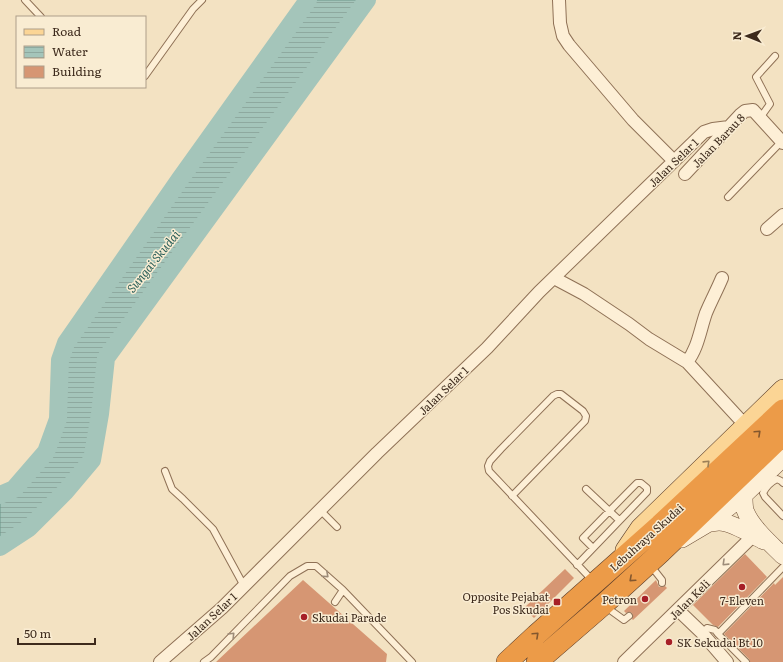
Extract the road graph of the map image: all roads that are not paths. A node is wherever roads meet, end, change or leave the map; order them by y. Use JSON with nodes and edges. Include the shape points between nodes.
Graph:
{"nodes":[{"id":1,"x":25,"y":0,"type":"edge"},
{"id":2,"x":202,"y":0,"type":"edge"},
{"id":3,"x":559,"y":0,"type":"edge"},
{"id":4,"x":40,"y":16,"type":"edge"},
{"id":5,"x":775,"y":56,"type":"dead end"},
{"id":6,"x":146,"y":75,"type":"edge"},
{"id":7,"x":757,"y":114,"type":"junction"},
{"id":8,"x":729,"y":127,"type":"junction"},
{"id":9,"x":783,"y":142,"type":"edge"},
{"id":10,"x":674,"y":161,"type":"junction"},
{"id":11,"x":685,"y":174,"type":"dead end"},
{"id":12,"x":728,"y":196,"type":"dead end"},
{"id":13,"x":783,"y":215,"type":"edge"},
{"id":14,"x":767,"y":229,"type":"dead end"},
{"id":15,"x":554,"y":278,"type":"junction"},
{"id":16,"x":722,"y":278,"type":"dead end"},
{"id":17,"x":687,"y":362,"type":"junction"},
{"id":18,"x":783,"y":389,"type":"edge"},
{"id":19,"x":783,"y":410,"type":"edge"},
{"id":20,"x":746,"y":426,"type":"junction"},
{"id":21,"x":783,"y":435,"type":"edge"},
{"id":22,"x":783,"y":458,"type":"edge"},
{"id":23,"x":165,"y":471,"type":"dead end"},
{"id":24,"x":783,"y":483,"type":"edge"},
{"id":25,"x":586,"y":489,"type":"dead end"},
{"id":26,"x":744,"y":495,"type":"junction"},
{"id":27,"x":512,"y":496,"type":"junction"},
{"id":28,"x":320,"y":510,"type":"junction"},
{"id":29,"x":609,"y":510,"type":"junction"},
{"id":30,"x":783,"y":516,"type":"edge"},
{"id":31,"x":619,"y":520,"type":"junction"},
{"id":32,"x":709,"y":523,"type":"junction"},
{"id":33,"x":337,"y":527,"type":"dead end"},
{"id":34,"x":761,"y":539,"type":"junction"},
{"id":35,"x":593,"y":548,"type":"junction"},
{"id":36,"x":783,"y":556,"type":"edge"},
{"id":37,"x":655,"y":558,"type":"junction"},
{"id":38,"x":616,"y":564,"type":"junction"},
{"id":39,"x":577,"y":565,"type":"junction"},
{"id":40,"x":783,"y":567,"type":"edge"},
{"id":41,"x":662,"y":582,"type":"dead end"},
{"id":42,"x":594,"y":583,"type":"junction"},
{"id":43,"x":244,"y":586,"type":"junction"},
{"id":44,"x":343,"y":590,"type":"junction"},
{"id":45,"x":335,"y":602,"type":"dead end"},
{"id":46,"x":604,"y":604,"type":"junction"},
{"id":47,"x":678,"y":610,"type":"junction"},
{"id":48,"x":629,"y":616,"type":"dead end"},
{"id":49,"x":702,"y":633,"type":"junction"},
{"id":50,"x":718,"y":634,"type":"junction"},
{"id":51,"x":409,"y":661,"type":"edge"},
{"id":52,"x":160,"y":662,"type":"edge"},
{"id":53,"x":204,"y":662,"type":"edge"},
{"id":54,"x":508,"y":662,"type":"edge"},
{"id":55,"x":537,"y":662,"type":"edge"},
{"id":56,"x":624,"y":662,"type":"edge"},
{"id":57,"x":727,"y":662,"type":"edge"},
{"id":58,"x":746,"y":662,"type":"edge"}],
"edges":[{"from":1,"to":4,"type":"lane"},
{"from":2,"to":6,"type":"lane"},
{"from":3,"to":10,"type":"street","via":[[560,23],[563,36],[569,45],[633,120]]},
{"from":5,"to":7,"type":"lane","via":[[756,77],[770,104]]},
{"from":7,"to":8,"type":"street","name":"Jalan Barau 8","via":[[745,111]]},
{"from":7,"to":9,"type":"street"},
{"from":8,"to":10,"type":"street","name":"Jalan Selar 1","via":[[704,132]]},
{"from":8,"to":11,"type":"street","name":"Jalan Barau 8"},
{"from":9,"to":12,"type":"lane"},
{"from":10,"to":15,"type":"street","name":"Jalan Selar 1"},
{"from":13,"to":14,"type":"street"},
{"from":15,"to":17,"type":"street","via":[[584,294]]},
{"from":15,"to":28,"type":"street","name":"Jalan Selar 1","via":[[481,354]]},
{"from":16,"to":17,"type":"street"},
{"from":17,"to":20,"type":"street"},
{"from":18,"to":20,"type":"main road"},
{"from":38,"to":19,"type":"highway","name":"Lebuhraya Skudai","one_way":true},
{"from":38,"to":20,"type":"main road","one_way":true,"via":[[640,528]]},
{"from":21,"to":37,"type":"highway","name":"Lebuhraya Skudai"},
{"from":22,"to":26,"type":"main road"},
{"from":23,"to":43,"type":"lane","via":[[172,489],[212,529]]},
{"from":24,"to":30,"type":"lane","via":[[777,480],[763,493]]},
{"from":25,"to":29,"type":"lane"},
{"from":26,"to":32,"type":"main road"},
{"from":26,"to":34,"type":"main road","via":[[745,510]]},
{"from":27,"to":27,"type":"lane","via":[[489,471],[488,466],[501,449],[553,396],[562,394],[583,411],[586,421]]},
{"from":27,"to":39,"type":"lane"},
{"from":28,"to":33,"type":"lane"},
{"from":28,"to":43,"type":"street","name":"Jalan Selar 1"},
{"from":29,"to":31,"type":"lane"},
{"from":29,"to":31,"type":"lane","via":[[638,482],[647,488],[647,492]]},
{"from":29,"to":35,"type":"lane","via":[[583,538]]},
{"from":31,"to":35,"type":"lane"},
{"from":32,"to":34,"type":"main road","via":[[727,523]]},
{"from":32,"to":37,"type":"main road"},
{"from":34,"to":36,"type":"main road"},
{"from":34,"to":47,"type":"street","name":"Jalan Keli","one_way":true},
{"from":35,"to":39,"type":"lane"},
{"from":37,"to":41,"type":"lane"},
{"from":37,"to":46,"type":"highway","name":"Lebuhraya Skudai","one_way":true},
{"from":38,"to":42,"type":"highway","name":"Lebuhraya Skudai"},
{"from":39,"to":42,"type":"lane"},
{"from":40,"to":50,"type":"lane"},
{"from":54,"to":42,"type":"highway","name":"Lebuhraya Skudai","one_way":true},
{"from":43,"to":52,"type":"street","name":"Jalan Selar 1"},
{"from":44,"to":45,"type":"lane"},
{"from":44,"to":51,"type":"lane"},
{"from":53,"to":44,"type":"lane","one_way":true,"via":[[290,576],[307,566],[316,566]]},
{"from":46,"to":48,"type":"lane","via":[[624,620]]},
{"from":46,"to":55,"type":"highway","name":"Lebuhraya Skudai"},
{"from":47,"to":49,"type":"street"},
{"from":47,"to":56,"type":"street","name":"Jalan Keli"},
{"from":49,"to":50,"type":"lane","via":[[707,628],[715,630]]},
{"from":49,"to":57,"type":"street"},
{"from":50,"to":58,"type":"lane"}]}
